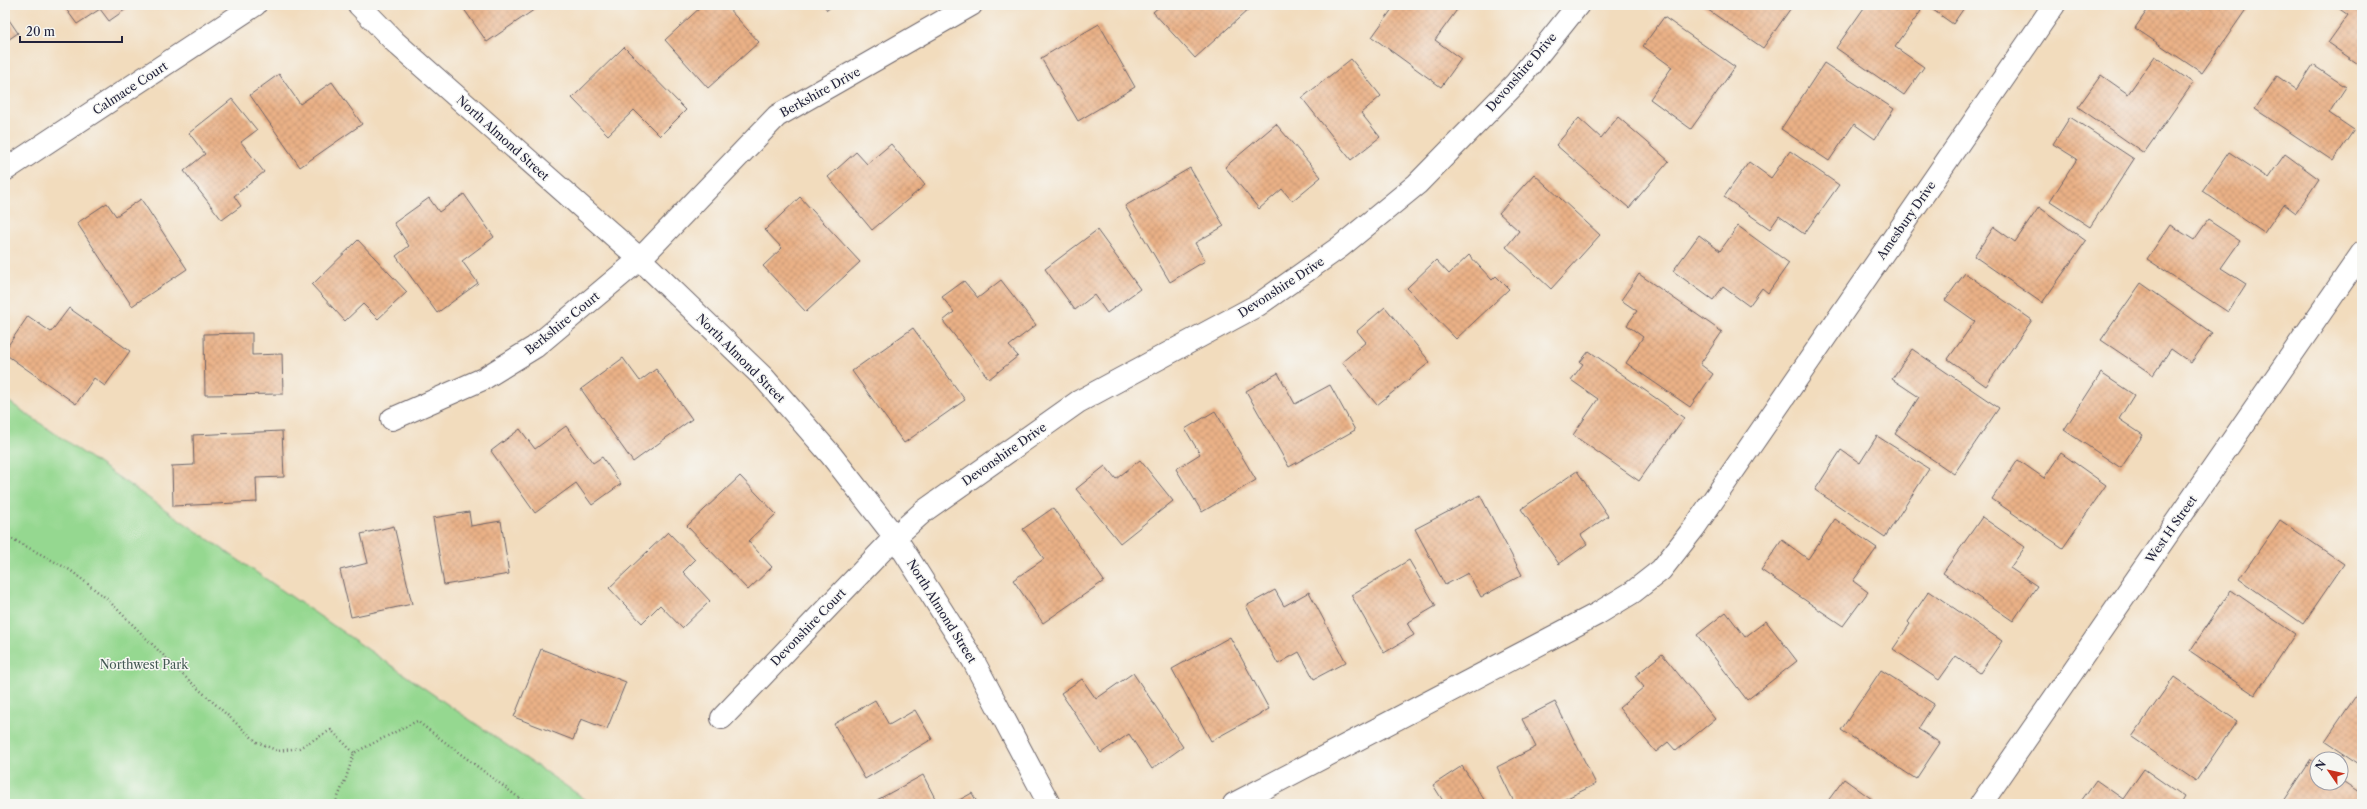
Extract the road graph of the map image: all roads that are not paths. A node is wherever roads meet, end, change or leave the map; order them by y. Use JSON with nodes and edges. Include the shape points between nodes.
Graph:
{"nodes":[{"id":1,"x":255,"y":5,"type":"edge"},
{"id":2,"x":359,"y":5,"type":"edge"},
{"id":3,"x":971,"y":5,"type":"edge"},
{"id":4,"x":1578,"y":5,"type":"edge"},
{"id":5,"x":2054,"y":5,"type":"edge"},
{"id":6,"x":5,"y":170,"type":"edge"},
{"id":7,"x":2362,"y":253,"type":"edge"},
{"id":8,"x":640,"y":260,"type":"junction"},
{"id":9,"x":392,"y":419,"type":"dead end"},
{"id":10,"x":895,"y":536,"type":"junction"},
{"id":11,"x":722,"y":718,"type":"dead end"},
{"id":12,"x":1049,"y":804,"type":"edge"},
{"id":13,"x":1234,"y":804,"type":"edge"},
{"id":14,"x":1980,"y":804,"type":"edge"}],
"edges":[{"from":1,"to":6,"type":"street","name":"Calmace Court"},
{"from":2,"to":8,"type":"street","name":"North Almond Street","via":[[395,42]]},
{"from":3,"to":8,"type":"street","name":"Berkshire Drive","via":[[777,116]]},
{"from":4,"to":10,"type":"street","name":"Devonshire Drive","via":[[1515,84],[1417,184],[1340,247],[1258,305],[1078,402],[924,511]]},
{"from":5,"to":13,"type":"street","name":"Amesbury Drive","via":[[1758,436],[1694,528],[1661,570],[1633,592],[1597,614]]},
{"from":7,"to":14,"type":"street","name":"West H Street"},
{"from":8,"to":9,"type":"street","name":"Berkshire Court","via":[[535,347],[483,379]]},
{"from":8,"to":10,"type":"street","name":"North Almond Street","via":[[764,378],[832,455]]},
{"from":10,"to":11,"type":"street","name":"Devonshire Court"},
{"from":10,"to":12,"type":"street","name":"North Almond Street","via":[[973,660]]}]}
